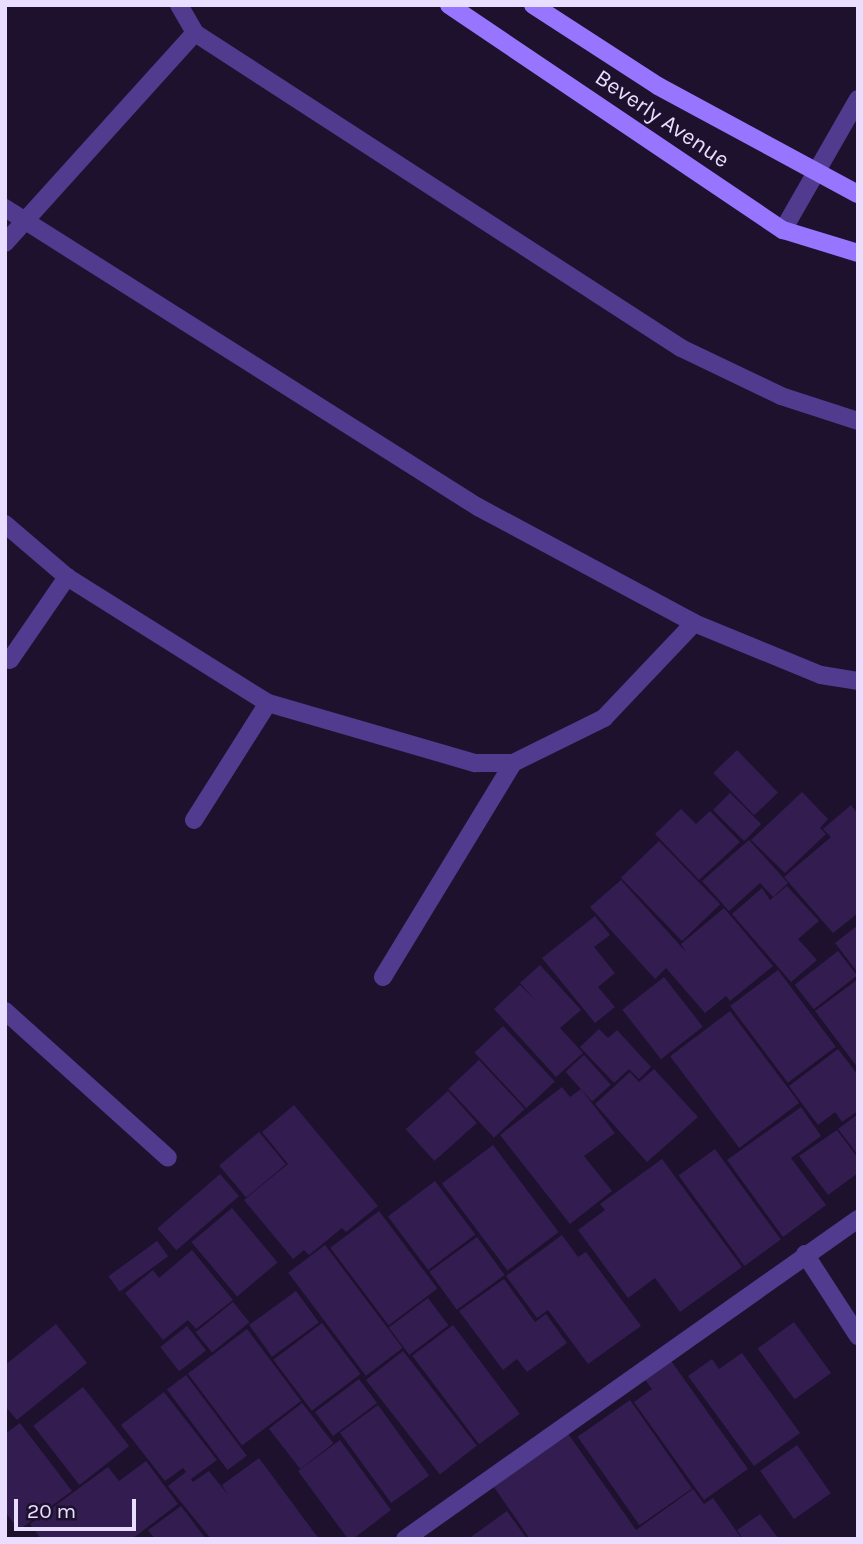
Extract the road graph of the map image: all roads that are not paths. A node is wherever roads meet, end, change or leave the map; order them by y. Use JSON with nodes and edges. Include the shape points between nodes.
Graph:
{"nodes":[{"id":1,"x":179,"y":5,"type":"edge"},
{"id":2,"x":449,"y":5,"type":"edge"},
{"id":3,"x":533,"y":5,"type":"edge"},
{"id":4,"x":195,"y":33,"type":"junction"},
{"id":5,"x":858,"y":99,"type":"edge"},
{"id":6,"x":816,"y":172,"type":"junction"},
{"id":7,"x":858,"y":194,"type":"edge"},
{"id":8,"x":5,"y":208,"type":"edge"},
{"id":9,"x":26,"y":221,"type":"junction"},
{"id":10,"x":783,"y":230,"type":"junction"},
{"id":11,"x":5,"y":243,"type":"edge"},
{"id":12,"x":858,"y":253,"type":"edge"},
{"id":13,"x":858,"y":421,"type":"edge"},
{"id":14,"x":5,"y":524,"type":"edge"},
{"id":15,"x":67,"y":577,"type":"junction"},
{"id":16,"x":694,"y":623,"type":"junction"},
{"id":17,"x":10,"y":660,"type":"dead end"},
{"id":18,"x":858,"y":681,"type":"edge"},
{"id":19,"x":268,"y":703,"type":"junction"},
{"id":20,"x":513,"y":763,"type":"junction"},
{"id":21,"x":194,"y":820,"type":"dead end"},
{"id":22,"x":383,"y":977,"type":"dead end"},
{"id":23,"x":5,"y":1011,"type":"edge"},
{"id":24,"x":168,"y":1158,"type":"dead end"},
{"id":25,"x":858,"y":1219,"type":"edge"},
{"id":26,"x":805,"y":1254,"type":"junction"},
{"id":27,"x":858,"y":1336,"type":"edge"},
{"id":28,"x":405,"y":1539,"type":"edge"}],
"edges":[{"from":1,"to":4,"type":"street"},
{"from":2,"to":10,"type":"street","name":"Beverly Avenue"},
{"from":3,"to":6,"type":"street","name":"Beverly Avenue","via":[[658,86]]},
{"from":4,"to":9,"type":"street"},
{"from":4,"to":13,"type":"street","via":[[681,348],[781,396]]},
{"from":5,"to":6,"type":"street"},
{"from":6,"to":7,"type":"street","name":"Beverly Avenue"},
{"from":6,"to":10,"type":"street"},
{"from":8,"to":9,"type":"street"},
{"from":9,"to":11,"type":"street"},
{"from":9,"to":16,"type":"street","via":[[478,507]]},
{"from":10,"to":12,"type":"street","name":"Beverly Avenue"},
{"from":14,"to":15,"type":"street"},
{"from":15,"to":17,"type":"street"},
{"from":15,"to":19,"type":"street"},
{"from":16,"to":18,"type":"street","via":[[821,675]]},
{"from":16,"to":20,"type":"street","via":[[604,718]]},
{"from":19,"to":20,"type":"street","via":[[435,754],[475,763]]},
{"from":19,"to":21,"type":"street"},
{"from":20,"to":22,"type":"street"},
{"from":23,"to":24,"type":"street"},
{"from":25,"to":26,"type":"street"},
{"from":26,"to":27,"type":"street"},
{"from":26,"to":28,"type":"street"}]}
